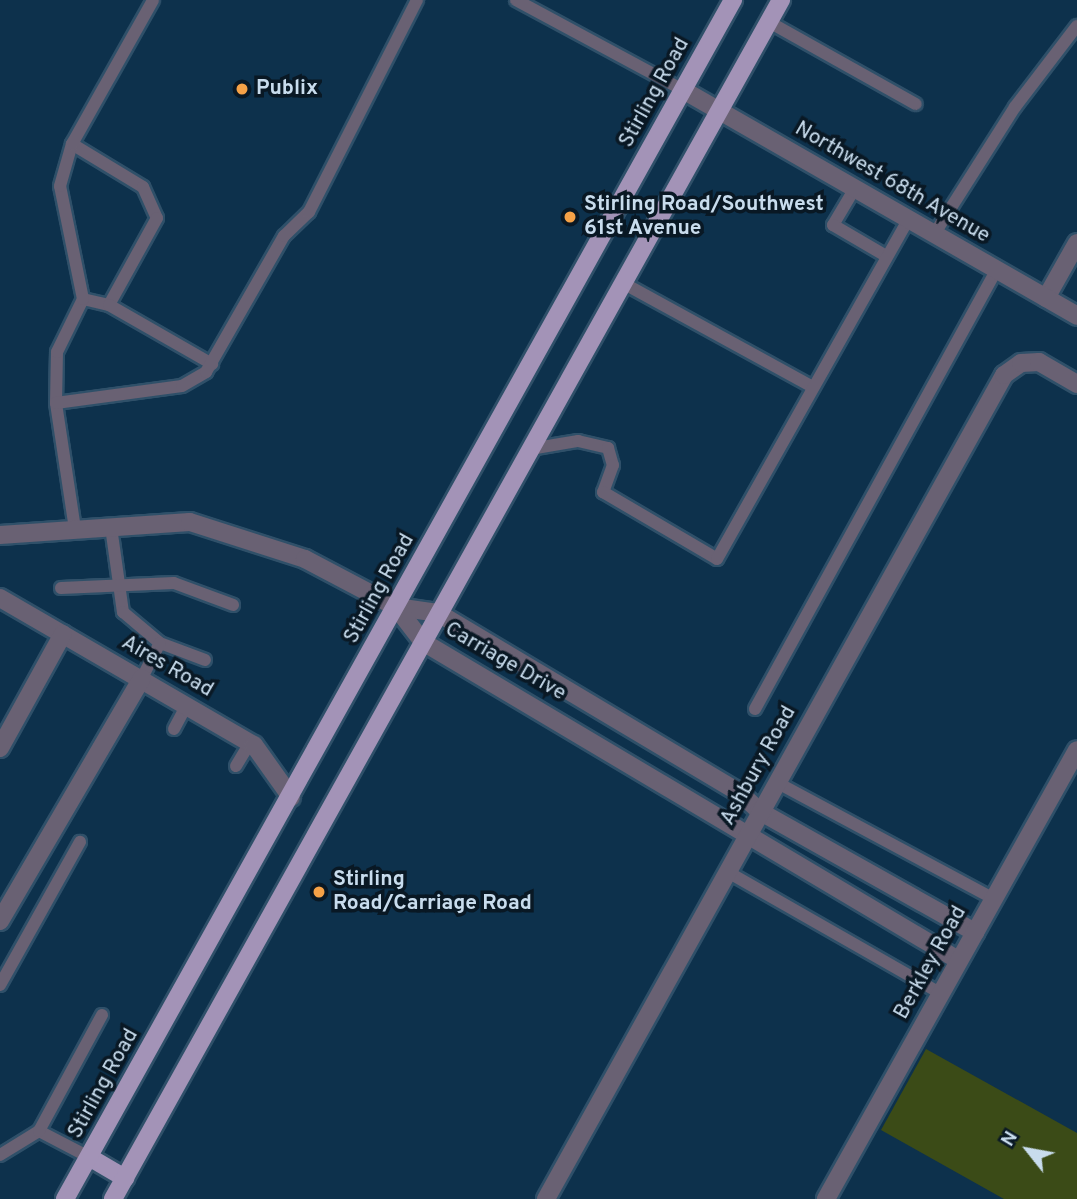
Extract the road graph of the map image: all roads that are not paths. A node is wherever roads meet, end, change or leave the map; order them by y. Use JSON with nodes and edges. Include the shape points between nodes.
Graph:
{"nodes":[{"id":1,"x":153,"y":0,"type":"edge"},
{"id":2,"x":418,"y":0,"type":"edge"},
{"id":3,"x":516,"y":0,"type":"edge"},
{"id":4,"x":733,"y":0,"type":"edge"},
{"id":5,"x":781,"y":0,"type":"edge"},
{"id":6,"x":769,"y":22,"type":"junction"},
{"id":7,"x":1077,"y":26,"type":"edge"},
{"id":8,"x":683,"y":90,"type":"junction"},
{"id":9,"x":916,"y":104,"type":"dead end"},
{"id":10,"x":719,"y":111,"type":"junction"},
{"id":11,"x":72,"y":144,"type":"junction"},
{"id":12,"x":855,"y":188,"type":"junction"},
{"id":13,"x":909,"y":218,"type":"junction"},
{"id":14,"x":935,"y":233,"type":"junction"},
{"id":15,"x":1077,"y":243,"type":"edge"},
{"id":16,"x":886,"y":256,"type":"junction"},
{"id":17,"x":998,"y":269,"type":"junction"},
{"id":18,"x":623,"y":283,"type":"junction"},
{"id":19,"x":1046,"y":298,"type":"junction"},
{"id":20,"x":83,"y":299,"type":"junction"},
{"id":21,"x":109,"y":305,"type":"junction"},
{"id":22,"x":1077,"y":316,"type":"edge"},
{"id":23,"x":212,"y":364,"type":"junction"},
{"id":24,"x":1077,"y":384,"type":"edge"},
{"id":25,"x":811,"y":386,"type":"junction"},
{"id":26,"x":57,"y":403,"type":"junction"},
{"id":27,"x":530,"y":449,"type":"junction"},
{"id":28,"x":111,"y":527,"type":"junction"},
{"id":29,"x":75,"y":529,"type":"junction"},
{"id":30,"x":0,"y":535,"type":"edge"},
{"id":31,"x":121,"y":581,"type":"junction"},
{"id":32,"x":61,"y":588,"type":"dead end"},
{"id":33,"x":0,"y":598,"type":"edge"},
{"id":34,"x":233,"y":605,"type":"dead end"},
{"id":35,"x":396,"y":607,"type":"junction"},
{"id":36,"x":438,"y":613,"type":"junction"},
{"id":37,"x":63,"y":634,"type":"junction"},
{"id":38,"x":423,"y":642,"type":"junction"},
{"id":39,"x":160,"y":643,"type":"junction"},
{"id":40,"x":511,"y":659,"type":"junction"},
{"id":41,"x":205,"y":660,"type":"dead end"},
{"id":42,"x":142,"y":678,"type":"junction"},
{"id":43,"x":497,"y":682,"type":"junction"},
{"id":44,"x":187,"y":705,"type":"junction"},
{"id":45,"x":755,"y":709,"type":"dead end"},
{"id":46,"x":174,"y":729,"type":"dead end"},
{"id":47,"x":250,"y":743,"type":"junction"},
{"id":48,"x":0,"y":747,"type":"edge"},
{"id":49,"x":1077,"y":750,"type":"edge"},
{"id":50,"x":236,"y":766,"type":"dead end"},
{"id":51,"x":776,"y":782,"type":"junction"},
{"id":52,"x":291,"y":797,"type":"junction"},
{"id":53,"x":759,"y":811,"type":"junction"},
{"id":54,"x":747,"y":834,"type":"junction"},
{"id":55,"x":80,"y":842,"type":"dead end"},
{"id":56,"x":726,"y":871,"type":"junction"},
{"id":57,"x":994,"y":899,"type":"junction"},
{"id":58,"x":0,"y":921,"type":"edge"},
{"id":59,"x":975,"y":932,"type":"junction"},
{"id":60,"x":958,"y":960,"type":"junction"},
{"id":61,"x":0,"y":985,"type":"edge"},
{"id":62,"x":940,"y":993,"type":"junction"},
{"id":63,"x":102,"y":1015,"type":"dead end"},
{"id":64,"x":39,"y":1131,"type":"junction"},
{"id":65,"x":0,"y":1155,"type":"edge"},
{"id":66,"x":89,"y":1157,"type":"junction"},
{"id":67,"x":125,"y":1178,"type":"junction"},
{"id":68,"x":65,"y":1199,"type":"edge"},
{"id":69,"x":113,"y":1199,"type":"edge"},
{"id":70,"x":546,"y":1199,"type":"edge"},
{"id":71,"x":827,"y":1199,"type":"edge"}],
"edges":[{"from":1,"to":11,"type":"lane"},
{"from":2,"to":23,"type":"lane","via":[[309,212],[284,236]]},
{"from":3,"to":8,"type":"lane"},
{"from":4,"to":8,"type":"main road","name":"Stirling Road"},
{"from":5,"to":6,"type":"main road"},
{"from":6,"to":9,"type":"lane"},
{"from":6,"to":10,"type":"main road"},
{"from":7,"to":14,"type":"lane","via":[[1015,107]]},
{"from":8,"to":10,"type":"street","name":"Northwest 68th Avenue"},
{"from":8,"to":35,"type":"main road","name":"Stirling Road"},
{"from":10,"to":12,"type":"street","name":"Northwest 68th Avenue"},
{"from":10,"to":18,"type":"main road"},
{"from":11,"to":20,"type":"lane","via":[[60,186]]},
{"from":11,"to":21,"type":"lane","via":[[143,187],[157,218]]},
{"from":12,"to":13,"type":"street","name":"Northwest 68th Avenue"},
{"from":12,"to":16,"type":"lane","via":[[833,225]]},
{"from":13,"to":14,"type":"street","name":"Northwest 68th Avenue"},
{"from":13,"to":16,"type":"lane"},
{"from":14,"to":17,"type":"street","name":"Northwest 68th Avenue"},
{"from":15,"to":19,"type":"street"},
{"from":16,"to":25,"type":"lane"},
{"from":17,"to":19,"type":"street","name":"Northwest 68th Avenue"},
{"from":17,"to":45,"type":"lane"},
{"from":18,"to":25,"type":"lane"},
{"from":18,"to":27,"type":"main road"},
{"from":19,"to":22,"type":"street","name":"Northwest 68th Avenue"},
{"from":20,"to":21,"type":"lane"},
{"from":20,"to":26,"type":"lane","via":[[57,352]]},
{"from":21,"to":23,"type":"lane"},
{"from":23,"to":26,"type":"lane","via":[[182,386]]},
{"from":24,"to":51,"type":"street","name":"Ashbury Road","via":[[1039,362],[1021,363],[1004,375]]},
{"from":25,"to":27,"type":"lane","via":[[717,559],[603,492],[613,465],[608,448],[578,441]]},
{"from":26,"to":29,"type":"lane"},
{"from":27,"to":36,"type":"main road"},
{"from":28,"to":29,"type":"street"},
{"from":28,"to":31,"type":"lane"},
{"from":28,"to":35,"type":"street","via":[[190,522],[306,559]]},
{"from":29,"to":30,"type":"street"},
{"from":31,"to":32,"type":"lane"},
{"from":31,"to":34,"type":"lane","via":[[174,583]]},
{"from":31,"to":39,"type":"lane","via":[[123,612]]},
{"from":33,"to":37,"type":"street","name":"Aires Road"},
{"from":35,"to":36,"type":"street","name":"Carriage Drive"},
{"from":35,"to":38,"type":"street","name":"Carriage Drive"},
{"from":35,"to":52,"type":"main road","name":"Stirling Road"},
{"from":36,"to":38,"type":"main road"},
{"from":36,"to":40,"type":"street","name":"Carriage Drive"},
{"from":37,"to":42,"type":"street","name":"Aires Road"},
{"from":37,"to":48,"type":"street"},
{"from":38,"to":43,"type":"street","name":"Carriage Drive"},
{"from":38,"to":67,"type":"main road"},
{"from":39,"to":41,"type":"lane"},
{"from":39,"to":42,"type":"lane"},
{"from":40,"to":43,"type":"street"},
{"from":40,"to":53,"type":"street","name":"Carriage Drive","via":[[740,793]]},
{"from":42,"to":44,"type":"street","name":"Aires Road"},
{"from":42,"to":58,"type":"street"},
{"from":43,"to":54,"type":"street","name":"Carriage Drive"},
{"from":44,"to":46,"type":"lane"},
{"from":44,"to":47,"type":"street","name":"Aires Road"},
{"from":47,"to":50,"type":"lane"},
{"from":47,"to":52,"type":"street","name":"Aires Road"},
{"from":49,"to":57,"type":"street","name":"Berkley Road"},
{"from":51,"to":53,"type":"street","name":"Ashbury Road"},
{"from":51,"to":57,"type":"lane"},
{"from":52,"to":66,"type":"main road","name":"Stirling Road"},
{"from":53,"to":54,"type":"street","name":"Ashbury Road"},
{"from":53,"to":59,"type":"street","name":"Carriage Drive"},
{"from":54,"to":56,"type":"street","name":"Ashbury Road"},
{"from":54,"to":60,"type":"street","name":"Carriage Drive"},
{"from":55,"to":61,"type":"lane"},
{"from":56,"to":62,"type":"lane"},
{"from":56,"to":70,"type":"street","name":"Ashbury Road"},
{"from":57,"to":59,"type":"street","name":"Berkley Road"},
{"from":59,"to":60,"type":"street","name":"Berkley Road"},
{"from":60,"to":62,"type":"street","name":"Berkley Road"},
{"from":62,"to":71,"type":"street","name":"Berkley Road"},
{"from":63,"to":64,"type":"lane"},
{"from":64,"to":65,"type":"lane"},
{"from":64,"to":66,"type":"lane"},
{"from":66,"to":67,"type":"main road"},
{"from":66,"to":68,"type":"main road","name":"Stirling Road"},
{"from":67,"to":69,"type":"main road"}]}
